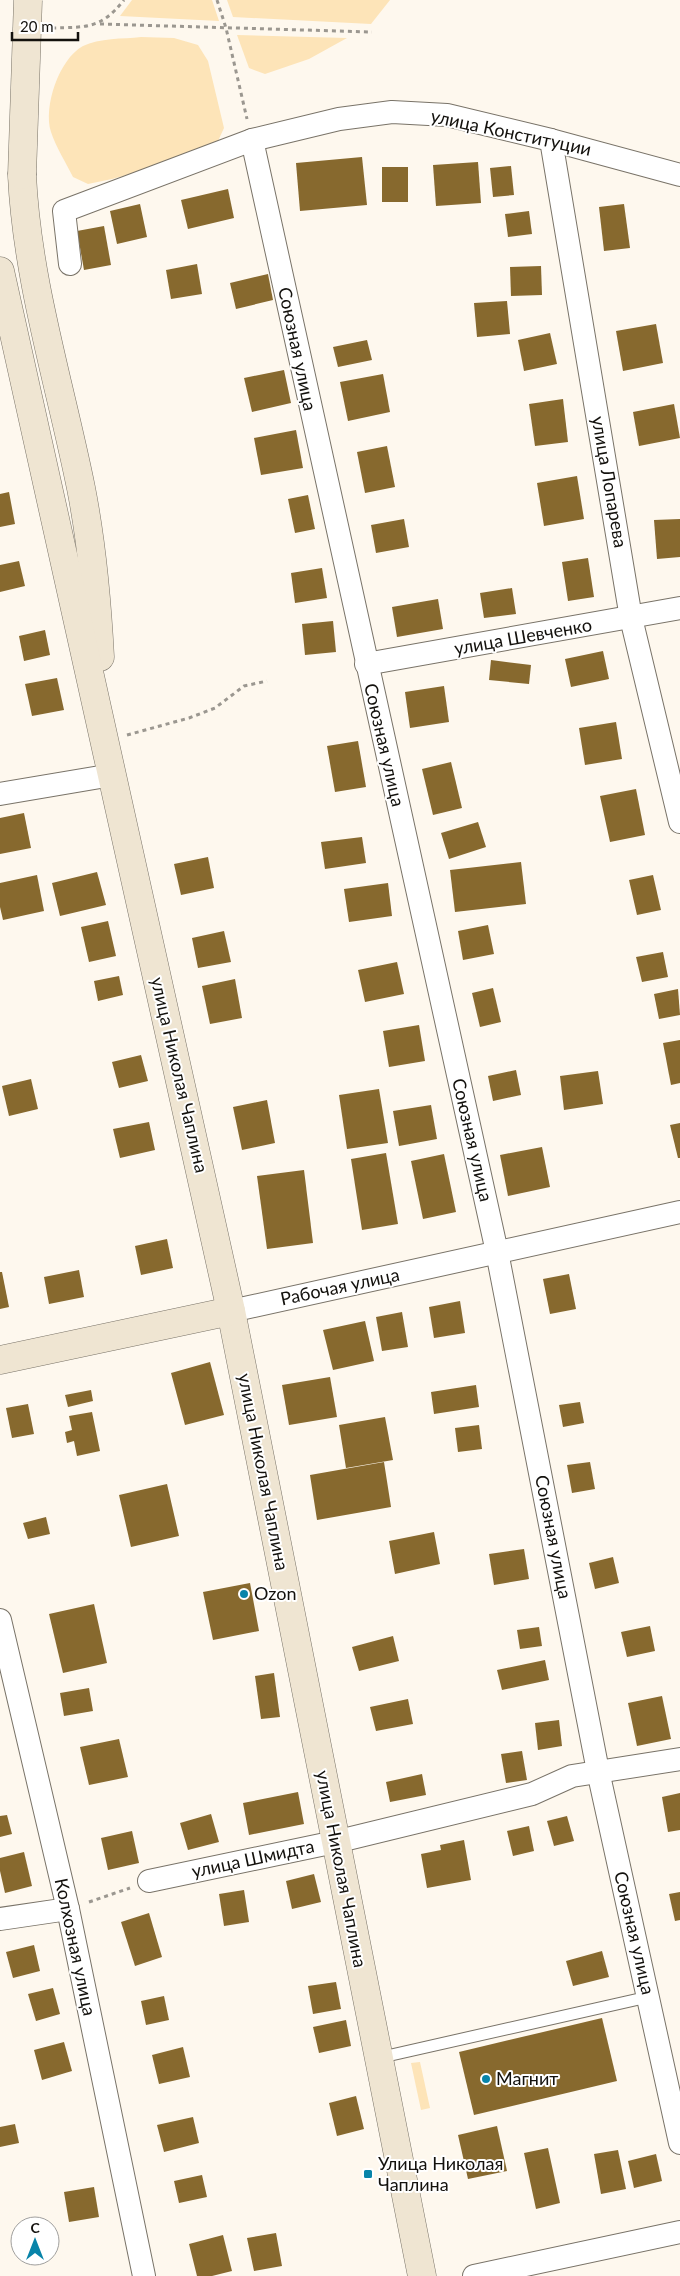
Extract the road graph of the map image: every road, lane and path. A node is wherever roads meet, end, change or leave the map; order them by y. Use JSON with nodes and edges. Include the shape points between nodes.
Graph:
{"nodes":[{"id":1,"x":28,"y":0,"type":"edge"},
{"id":2,"x":124,"y":0,"type":"edge"},
{"id":3,"x":218,"y":0,"type":"edge"},
{"id":4,"x":100,"y":24,"type":"junction"},
{"id":5,"x":56,"y":28,"type":"dead end"},
{"id":6,"x":226,"y":28,"type":"junction"},
{"id":7,"x":372,"y":32,"type":"dead end"},
{"id":8,"x":252,"y":140,"type":"junction"},
{"id":9,"x":551,"y":140,"type":"junction"},
{"id":10,"x":680,"y":175,"type":"edge"},
{"id":11,"x":70,"y":264,"type":"dead end"},
{"id":12,"x":0,"y":271,"type":"edge"},
{"id":13,"x":680,"y":608,"type":"edge"},
{"id":14,"x":631,"y":618,"type":"junction"},
{"id":15,"x":366,"y":664,"type":"junction"},
{"id":16,"x":267,"y":681,"type":"dead end"},
{"id":17,"x":104,"y":735,"type":"junction"},
{"id":18,"x":112,"y":775,"type":"junction"},
{"id":19,"x":0,"y":794,"type":"edge"},
{"id":20,"x":680,"y":822,"type":"edge"},
{"id":21,"x":680,"y":1212,"type":"edge"},
{"id":22,"x":497,"y":1252,"type":"junction"},
{"id":23,"x":231,"y":1311,"type":"junction"},
{"id":24,"x":0,"y":1360,"type":"edge"},
{"id":25,"x":0,"y":1620,"type":"edge"},
{"id":26,"x":680,"y":1758,"type":"edge"},
{"id":27,"x":598,"y":1771,"type":"junction"},
{"id":28,"x":335,"y":1842,"type":"junction"},
{"id":29,"x":149,"y":1881,"type":"joint"},
{"id":30,"x":68,"y":1909,"type":"junction"},
{"id":31,"x":0,"y":1919,"type":"edge"},
{"id":32,"x":648,"y":1997,"type":"junction"},
{"id":33,"x":378,"y":2058,"type":"junction"},
{"id":34,"x":680,"y":2143,"type":"edge"},
{"id":35,"x":680,"y":2232,"type":"edge"},
{"id":36,"x":144,"y":2276,"type":"edge"},
{"id":37,"x":422,"y":2276,"type":"edge"},
{"id":38,"x":474,"y":2276,"type":"edge"}],
"edges":[{"from":1,"to":17,"type":"street","bridge":true,"via":[[22,175],[26,229],[93,555]]},
{"from":2,"to":4,"type":"path"},
{"from":3,"to":6,"type":"path"},
{"from":4,"to":5,"type":"path"},
{"from":4,"to":6,"type":"path"},
{"from":6,"to":7,"type":"path"},
{"from":6,"to":8,"type":"path"},
{"from":8,"to":9,"type":"street","name":"улица Конституции","via":[[338,119],[392,112],[447,115]]},
{"from":8,"to":11,"type":"street","name":"улица Конституции","via":[[64,211]]},
{"from":8,"to":15,"type":"street","name":"Союзная улица"},
{"from":9,"to":10,"type":"street","name":"улица Конституции"},
{"from":9,"to":14,"type":"street","name":"улица Лопарева"},
{"from":12,"to":17,"type":"street"},
{"from":13,"to":14,"type":"street","name":"улица Шевченко"},
{"from":14,"to":15,"type":"street","name":"улица Шевченко"},
{"from":14,"to":20,"type":"street","name":"улица Лопарева"},
{"from":15,"to":22,"type":"street","name":"Союзная улица"},
{"from":16,"to":17,"type":"path","via":[[244,686],[214,708],[189,718]]},
{"from":17,"to":18,"type":"street","name":"улица Николая Чаплина"},
{"from":18,"to":19,"type":"street"},
{"from":18,"to":23,"type":"street","name":"улица Николая Чаплина"},
{"from":21,"to":22,"type":"street","name":"Рабочая улица"},
{"from":22,"to":23,"type":"street","name":"Рабочая улица"},
{"from":22,"to":27,"type":"street","name":"Союзная улица"},
{"from":23,"to":24,"type":"street","name":"Рабочая улица"},
{"from":23,"to":28,"type":"street","name":"улица Николая Чаплина"},
{"from":25,"to":30,"type":"street","name":"Колхозная улица"},
{"from":26,"to":27,"type":"street","name":"улица Шмидта"},
{"from":27,"to":28,"type":"street","name":"улица Шмидта","via":[[572,1776],[532,1794]]},
{"from":27,"to":32,"type":"street","name":"Союзная улица"},
{"from":28,"to":29,"type":"street","name":"улица Шмидта"},
{"from":28,"to":33,"type":"street","name":"улица Николая Чаплина"},
{"from":29,"to":30,"type":"path"},
{"from":30,"to":31,"type":"street"},
{"from":30,"to":36,"type":"street","name":"Колхозная улица"},
{"from":32,"to":33,"type":"lane"},
{"from":32,"to":34,"type":"street","name":"Союзная улица"},
{"from":33,"to":37,"type":"street","name":"улица Николая Чаплина"},
{"from":35,"to":38,"type":"street"}]}
